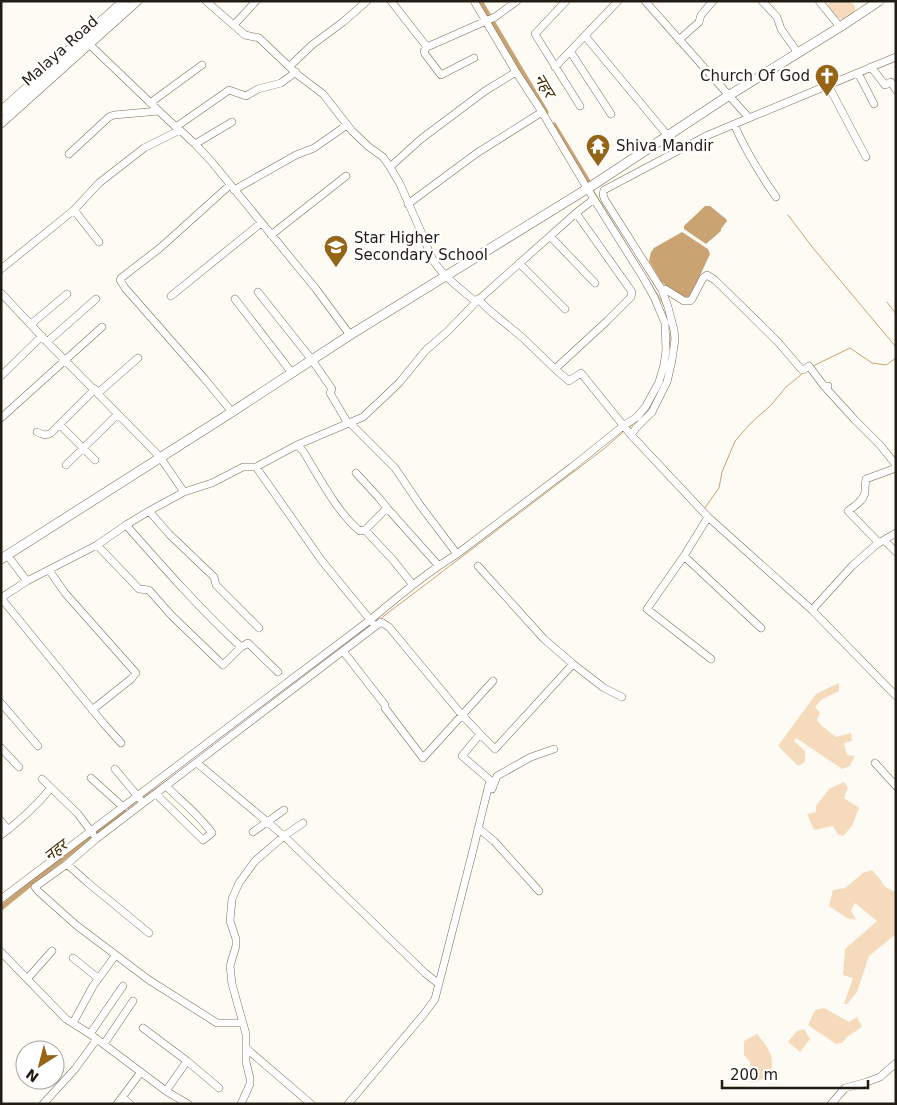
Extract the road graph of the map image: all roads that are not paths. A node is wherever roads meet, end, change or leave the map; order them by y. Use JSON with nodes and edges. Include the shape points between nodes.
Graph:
{"nodes":[{"id":1,"x":124,"y":1,"type":"edge"},
{"id":2,"x":137,"y":1,"type":"edge"},
{"id":3,"x":206,"y":1,"type":"edge"},
{"id":4,"x":256,"y":1,"type":"edge"},
{"id":5,"x":367,"y":1,"type":"edge"},
{"id":6,"x":391,"y":1,"type":"edge"},
{"id":7,"x":474,"y":1,"type":"edge"},
{"id":8,"x":517,"y":1,"type":"edge"},
{"id":9,"x":566,"y":1,"type":"edge"},
{"id":10,"x":618,"y":1,"type":"edge"},
{"id":11,"x":645,"y":1,"type":"edge"},
{"id":12,"x":713,"y":1,"type":"edge"},
{"id":13,"x":762,"y":1,"type":"edge"},
{"id":14,"x":819,"y":1,"type":"edge"},
{"id":15,"x":879,"y":1,"type":"edge"},
{"id":16,"x":486,"y":22,"type":"junction"},
{"id":17,"x":234,"y":25,"type":"junction"},
{"id":18,"x":840,"y":28,"type":"junction"},
{"id":19,"x":585,"y":36,"type":"junction"},
{"id":20,"x":679,"y":40,"type":"junction"},
{"id":21,"x":89,"y":44,"type":"junction"},
{"id":22,"x":427,"y":47,"type":"junction"},
{"id":23,"x":570,"y":51,"type":"junction"},
{"id":24,"x":73,"y":52,"type":"junction"},
{"id":25,"x":798,"y":53,"type":"junction"},
{"id":26,"x":896,"y":57,"type":"edge"},
{"id":27,"x":474,"y":58,"type":"dead end"},
{"id":28,"x":202,"y":65,"type":"dead end"},
{"id":29,"x":290,"y":66,"type":"junction"},
{"id":30,"x":555,"y":67,"type":"junction"},
{"id":31,"x":871,"y":67,"type":"junction"},
{"id":32,"x":296,"y":72,"type":"junction"},
{"id":33,"x":516,"y":72,"type":"junction"},
{"id":34,"x":858,"y":73,"type":"junction"},
{"id":35,"x":828,"y":85,"type":"junction"},
{"id":36,"x":896,"y":90,"type":"edge"},
{"id":37,"x":728,"y":96,"type":"junction"},
{"id":38,"x":150,"y":104,"type":"junction"},
{"id":39,"x":874,"y":104,"type":"dead end"},
{"id":40,"x":580,"y":106,"type":"dead end"},
{"id":41,"x":1,"y":111,"type":"edge"},
{"id":42,"x":158,"y":112,"type":"junction"},
{"id":43,"x":542,"y":112,"type":"junction"},
{"id":44,"x":610,"y":114,"type":"dead end"},
{"id":45,"x":749,"y":118,"type":"junction"},
{"id":46,"x":232,"y":122,"type":"dead end"},
{"id":47,"x":1,"y":123,"type":"edge"},
{"id":48,"x":734,"y":124,"type":"junction"},
{"id":49,"x":347,"y":125,"type":"junction"},
{"id":50,"x":178,"y":128,"type":"junction"},
{"id":51,"x":668,"y":136,"type":"junction"},
{"id":52,"x":195,"y":144,"type":"junction"},
{"id":53,"x":69,"y":154,"type":"dead end"},
{"id":54,"x":866,"y":157,"type":"dead end"},
{"id":55,"x":390,"y":167,"type":"junction"},
{"id":56,"x":346,"y":176,"type":"dead end"},
{"id":57,"x":232,"y":188,"type":"junction"},
{"id":58,"x":587,"y":188,"type":"junction"},
{"id":59,"x":776,"y":198,"type":"dead end"},
{"id":60,"x":594,"y":199,"type":"junction"},
{"id":61,"x":408,"y":204,"type":"junction"},
{"id":62,"x":74,"y":210,"type":"junction"},
{"id":63,"x":576,"y":213,"type":"junction"},
{"id":64,"x":261,"y":223,"type":"junction"},
{"id":65,"x":271,"y":235,"type":"junction"},
{"id":66,"x":550,"y":236,"type":"junction"},
{"id":67,"x":99,"y":242,"type":"dead end"},
{"id":68,"x":520,"y":263,"type":"junction"},
{"id":69,"x":1,"y":268,"type":"edge"},
{"id":70,"x":445,"y":276,"type":"junction"},
{"id":71,"x":594,"y":283,"type":"dead end"},
{"id":72,"x":662,"y":290,"type":"junction"},
{"id":73,"x":258,"y":292,"type":"dead end"},
{"id":74,"x":67,"y":294,"type":"dead end"},
{"id":75,"x":2,"y":295,"type":"edge"},
{"id":76,"x":171,"y":296,"type":"dead end"},
{"id":77,"x":96,"y":299,"type":"dead end"},
{"id":78,"x":235,"y":299,"type":"dead end"},
{"id":79,"x":477,"y":300,"type":"junction"},
{"id":80,"x":565,"y":309,"type":"dead end"},
{"id":81,"x":31,"y":324,"type":"junction"},
{"id":82,"x":102,"y":327,"type":"dead end"},
{"id":83,"x":350,"y":335,"type":"junction"},
{"id":84,"x":45,"y":339,"type":"junction"},
{"id":85,"x":138,"y":358,"type":"dead end"},
{"id":86,"x":66,"y":360,"type":"junction"},
{"id":87,"x":312,"y":360,"type":"junction"},
{"id":88,"x":555,"y":369,"type":"junction"},
{"id":89,"x":292,"y":373,"type":"junction"},
{"id":90,"x":1,"y":376,"type":"edge"},
{"id":91,"x":96,"y":391,"type":"junction"},
{"id":92,"x":232,"y":412,"type":"junction"},
{"id":93,"x":118,"y":414,"type":"junction"},
{"id":94,"x":1,"y":418,"type":"edge"},
{"id":95,"x":348,"y":423,"type":"junction"},
{"id":96,"x":60,"y":425,"type":"junction"},
{"id":97,"x":623,"y":426,"type":"junction"},
{"id":98,"x":37,"y":432,"type":"dead end"},
{"id":99,"x":631,"y":435,"type":"junction"},
{"id":100,"x":298,"y":446,"type":"junction"},
{"id":101,"x":83,"y":448,"type":"junction"},
{"id":102,"x":160,"y":457,"type":"junction"},
{"id":103,"x":95,"y":460,"type":"dead end"},
{"id":104,"x":66,"y":465,"type":"dead end"},
{"id":105,"x":256,"y":467,"type":"junction"},
{"id":106,"x":896,"y":467,"type":"edge"},
{"id":107,"x":356,"y":473,"type":"dead end"},
{"id":108,"x":184,"y":492,"type":"junction"},
{"id":109,"x":387,"y":508,"type":"junction"},
{"id":110,"x":149,"y":511,"type":"junction"},
{"id":111,"x":708,"y":517,"type":"junction"},
{"id":112,"x":126,"y":525,"type":"junction"},
{"id":113,"x":365,"y":530,"type":"junction"},
{"id":114,"x":896,"y":532,"type":"edge"},
{"id":115,"x":882,"y":541,"type":"junction"},
{"id":116,"x":97,"y":545,"type":"junction"},
{"id":117,"x":896,"y":552,"type":"edge"},
{"id":118,"x":457,"y":554,"type":"junction"},
{"id":119,"x":684,"y":556,"type":"junction"},
{"id":120,"x":4,"y":557,"type":"edge"},
{"id":121,"x":438,"y":566,"type":"junction"},
{"id":122,"x":478,"y":566,"type":"dead end"},
{"id":123,"x":49,"y":570,"type":"junction"},
{"id":124,"x":27,"y":581,"type":"junction"},
{"id":125,"x":413,"y":585,"type":"junction"},
{"id":126,"x":1,"y":598,"type":"edge"},
{"id":127,"x":812,"y":610,"type":"junction"},
{"id":128,"x":372,"y":623,"type":"junction"},
{"id":129,"x":259,"y":628,"type":"dead end"},
{"id":130,"x":761,"y":628,"type":"dead end"},
{"id":131,"x":243,"y":646,"type":"dead end"},
{"id":132,"x":343,"y":651,"type":"junction"},
{"id":133,"x":711,"y":659,"type":"dead end"},
{"id":134,"x":573,"y":664,"type":"junction"},
{"id":135,"x":278,"y":672,"type":"dead end"},
{"id":136,"x":493,"y":681,"type":"dead end"},
{"id":137,"x":896,"y":696,"type":"edge"},
{"id":138,"x":622,"y":697,"type":"dead end"},
{"id":139,"x":1,"y":703,"type":"edge"},
{"id":140,"x":92,"y":710,"type":"junction"},
{"id":141,"x":462,"y":715,"type":"junction"},
{"id":142,"x":480,"y":734,"type":"junction"},
{"id":143,"x":121,"y":743,"type":"dead end"},
{"id":144,"x":38,"y":746,"type":"dead end"},
{"id":145,"x":1,"y":748,"type":"edge"},
{"id":146,"x":554,"y":750,"type":"dead end"},
{"id":147,"x":197,"y":763,"type":"junction"},
{"id":148,"x":875,"y":763,"type":"dead end"},
{"id":149,"x":19,"y":767,"type":"dead end"},
{"id":150,"x":116,"y":769,"type":"dead end"},
{"id":151,"x":91,"y":778,"type":"dead end"},
{"id":152,"x":42,"y":780,"type":"dead end"},
{"id":153,"x":894,"y":781,"type":"edge"},
{"id":154,"x":166,"y":786,"type":"junction"},
{"id":155,"x":51,"y":788,"type":"junction"},
{"id":156,"x":492,"y":789,"type":"dead end"},
{"id":157,"x":156,"y":794,"type":"junction"},
{"id":158,"x":137,"y":796,"type":"junction"},
{"id":159,"x":143,"y":803,"type":"junction"},
{"id":160,"x":123,"y":807,"type":"junction"},
{"id":161,"x":284,"y":810,"type":"dead end"},
{"id":162,"x":1,"y":821,"type":"edge"},
{"id":163,"x":267,"y":822,"type":"junction"},
{"id":164,"x":303,"y":823,"type":"dead end"},
{"id":165,"x":478,"y":828,"type":"junction"},
{"id":166,"x":8,"y":830,"type":"junction"},
{"id":167,"x":91,"y":831,"type":"junction"},
{"id":168,"x":253,"y":832,"type":"dead end"},
{"id":169,"x":1,"y":835,"type":"edge"},
{"id":170,"x":284,"y":836,"type":"junction"},
{"id":171,"x":96,"y":839,"type":"junction"},
{"id":172,"x":67,"y":864,"type":"junction"},
{"id":173,"x":539,"y":891,"type":"dead end"},
{"id":174,"x":1,"y":899,"type":"edge"},
{"id":175,"x":149,"y":933,"type":"dead end"},
{"id":176,"x":52,"y":951,"type":"dead end"},
{"id":177,"x":1,"y":952,"type":"edge"},
{"id":178,"x":116,"y":956,"type":"junction"},
{"id":179,"x":72,"y":958,"type":"dead end"},
{"id":180,"x":28,"y":978,"type":"junction"},
{"id":181,"x":98,"y":978,"type":"junction"},
{"id":182,"x":439,"y":984,"type":"junction"},
{"id":183,"x":124,"y":986,"type":"dead end"},
{"id":184,"x":133,"y":1001,"type":"dead end"},
{"id":185,"x":73,"y":1023,"type":"junction"},
{"id":186,"x":242,"y":1023,"type":"junction"},
{"id":187,"x":143,"y":1028,"type":"dead end"},
{"id":188,"x":90,"y":1034,"type":"junction"},
{"id":189,"x":97,"y":1039,"type":"junction"},
{"id":190,"x":104,"y":1044,"type":"junction"},
{"id":191,"x":247,"y":1049,"type":"junction"},
{"id":192,"x":187,"y":1061,"type":"junction"},
{"id":193,"x":896,"y":1064,"type":"edge"},
{"id":194,"x":141,"y":1072,"type":"junction"},
{"id":195,"x":219,"y":1088,"type":"dead end"},
{"id":196,"x":166,"y":1090,"type":"junction"},
{"id":197,"x":122,"y":1097,"type":"junction"},
{"id":198,"x":44,"y":1104,"type":"edge"},
{"id":199,"x":117,"y":1104,"type":"edge"},
{"id":200,"x":130,"y":1104,"type":"edge"},
{"id":201,"x":188,"y":1104,"type":"edge"},
{"id":202,"x":241,"y":1104,"type":"edge"},
{"id":203,"x":311,"y":1104,"type":"edge"},
{"id":204,"x":348,"y":1104,"type":"edge"},
{"id":205,"x":831,"y":1104,"type":"edge"}],
"edges":[{"from":1,"to":24,"type":"main road"},
{"from":2,"to":21,"type":"main road","name":"Malaya Road"},
{"from":3,"to":17,"type":"street"},
{"from":4,"to":17,"type":"street"},
{"from":5,"to":29,"type":"street"},
{"from":6,"to":22,"type":"street"},
{"from":7,"to":16,"type":"street"},
{"from":8,"to":16,"type":"street"},
{"from":9,"to":30,"type":"street","via":[[535,34]]},
{"from":10,"to":19,"type":"street"},
{"from":11,"to":20,"type":"street"},
{"from":12,"to":20,"type":"street","via":[[699,22]]},
{"from":13,"to":25,"type":"street","via":[[777,17],[781,29]]},
{"from":14,"to":18,"type":"street"},
{"from":15,"to":18,"type":"main road"},
{"from":16,"to":22,"type":"street"},
{"from":16,"to":33,"type":"street"},
{"from":17,"to":29,"type":"street","via":[[245,35],[259,38]]},
{"from":18,"to":25,"type":"main road"},
{"from":19,"to":23,"type":"street"},
{"from":19,"to":51,"type":"street"},
{"from":20,"to":37,"type":"street"},
{"from":21,"to":24,"type":"main road","name":"Malaya Road"},
{"from":21,"to":38,"type":"street"},
{"from":22,"to":27,"type":"street","via":[[424,54],[442,75]]},
{"from":23,"to":30,"type":"street"},
{"from":23,"to":44,"type":"street"},
{"from":24,"to":41,"type":"main road"},
{"from":24,"to":47,"type":"main road","name":"Malaya Road"},
{"from":25,"to":37,"type":"main road"},
{"from":26,"to":31,"type":"street"},
{"from":28,"to":38,"type":"street"},
{"from":29,"to":32,"type":"street"},
{"from":30,"to":40,"type":"street"},
{"from":31,"to":34,"type":"street"},
{"from":31,"to":36,"type":"street","via":[[885,85],[891,82]]},
{"from":32,"to":49,"type":"street","via":[[323,94]]},
{"from":32,"to":50,"type":"street","via":[[281,83],[246,96],[229,90]]},
{"from":33,"to":43,"type":"street"},
{"from":33,"to":55,"type":"street","via":[[420,139]]},
{"from":34,"to":35,"type":"street"},
{"from":34,"to":39,"type":"street"},
{"from":35,"to":45,"type":"street"},
{"from":35,"to":54,"type":"street"},
{"from":37,"to":45,"type":"street"},
{"from":37,"to":51,"type":"main road"},
{"from":38,"to":42,"type":"street"},
{"from":42,"to":50,"type":"street"},
{"from":42,"to":53,"type":"street","via":[[114,115]]},
{"from":43,"to":58,"type":"street"},
{"from":43,"to":61,"type":"street","via":[[477,153]]},
{"from":45,"to":48,"type":"street"},
{"from":46,"to":52,"type":"street"},
{"from":48,"to":59,"type":"street","via":[[757,170]]},
{"from":48,"to":72,"type":"street","via":[[604,190],[605,200]]},
{"from":49,"to":55,"type":"street"},
{"from":49,"to":57,"type":"street","via":[[314,148]]},
{"from":50,"to":52,"type":"street"},
{"from":50,"to":62,"type":"street","via":[[144,148],[99,183]]},
{"from":51,"to":58,"type":"main road"},
{"from":52,"to":57,"type":"street"},
{"from":55,"to":61,"type":"street"},
{"from":56,"to":65,"type":"street"},
{"from":57,"to":64,"type":"street"},
{"from":57,"to":92,"type":"street","via":[[120,280]]},
{"from":58,"to":60,"type":"street"},
{"from":58,"to":70,"type":"main road"},
{"from":60,"to":63,"type":"street"},
{"from":60,"to":97,"type":"street","via":[[644,278],[664,323],[666,350],[659,382],[642,412]]},
{"from":61,"to":70,"type":"street","via":[[428,252]]},
{"from":62,"to":67,"type":"street"},
{"from":62,"to":69,"type":"street"},
{"from":63,"to":66,"type":"street"},
{"from":63,"to":88,"type":"street","via":[[632,292],[631,297]]},
{"from":64,"to":65,"type":"street"},
{"from":64,"to":76,"type":"street"},
{"from":65,"to":83,"type":"street"},
{"from":66,"to":68,"type":"street"},
{"from":66,"to":71,"type":"street"},
{"from":68,"to":79,"type":"street"},
{"from":68,"to":80,"type":"street"},
{"from":70,"to":79,"type":"street"},
{"from":70,"to":83,"type":"main road"},
{"from":72,"to":99,"type":"street","via":[[675,339],[670,372],[652,412]]},
{"from":72,"to":106,"type":"street","via":[[669,290],[690,301],[703,278],[707,275],[715,280],[801,369],[808,366]]},
{"from":73,"to":87,"type":"street"},
{"from":74,"to":81,"type":"street"},
{"from":75,"to":81,"type":"street"},
{"from":77,"to":84,"type":"street"},
{"from":78,"to":89,"type":"street"},
{"from":79,"to":88,"type":"street"},
{"from":79,"to":95,"type":"street","via":[[426,350],[399,383],[363,417]]},
{"from":81,"to":84,"type":"street"},
{"from":82,"to":86,"type":"street"},
{"from":83,"to":87,"type":"main road"},
{"from":84,"to":86,"type":"street"},
{"from":84,"to":90,"type":"street"},
{"from":85,"to":91,"type":"street"},
{"from":86,"to":91,"type":"street"},
{"from":86,"to":94,"type":"street"},
{"from":87,"to":89,"type":"main road"},
{"from":87,"to":95,"type":"street","via":[[332,388],[330,393]]},
{"from":88,"to":97,"type":"street","via":[[569,381],[581,373]]},
{"from":89,"to":92,"type":"main road"},
{"from":91,"to":93,"type":"street"},
{"from":91,"to":96,"type":"street"},
{"from":92,"to":102,"type":"main road"},
{"from":93,"to":101,"type":"street"},
{"from":93,"to":102,"type":"street"},
{"from":95,"to":100,"type":"street"},
{"from":95,"to":118,"type":"street","via":[[395,468]]},
{"from":96,"to":98,"type":"street","via":[[47,435]]},
{"from":96,"to":101,"type":"street"},
{"from":97,"to":99,"type":"street"},
{"from":97,"to":118,"type":"street"},
{"from":99,"to":111,"type":"street"},
{"from":100,"to":105,"type":"street"},
{"from":100,"to":113,"type":"street","via":[[353,525],[360,531]]},
{"from":101,"to":103,"type":"street"},
{"from":101,"to":104,"type":"street"},
{"from":102,"to":108,"type":"street"},
{"from":102,"to":120,"type":"main road"},
{"from":105,"to":108,"type":"street","via":[[243,468]]},
{"from":105,"to":128,"type":"street","via":[[322,561]]},
{"from":106,"to":115,"type":"street","via":[[866,479],[865,494],[848,511]]},
{"from":107,"to":109,"type":"street"},
{"from":108,"to":110,"type":"street"},
{"from":109,"to":113,"type":"street"},
{"from":109,"to":121,"type":"street"},
{"from":110,"to":112,"type":"street"},
{"from":110,"to":129,"type":"street"},
{"from":111,"to":119,"type":"street"},
{"from":111,"to":127,"type":"street"},
{"from":112,"to":116,"type":"street"},
{"from":112,"to":116,"type":"street","via":[[179,585],[241,647],[223,665],[149,590],[139,589]]},
{"from":113,"to":125,"type":"street"},
{"from":114,"to":115,"type":"street"},
{"from":115,"to":117,"type":"street"},
{"from":115,"to":127,"type":"street","via":[[852,566]]},
{"from":116,"to":123,"type":"street"},
{"from":118,"to":121,"type":"street"},
{"from":119,"to":130,"type":"street"},
{"from":119,"to":133,"type":"street","via":[[648,609]]},
{"from":120,"to":124,"type":"street"},
{"from":121,"to":125,"type":"street"},
{"from":122,"to":134,"type":"street","via":[[544,639]]},
{"from":123,"to":124,"type":"street"},
{"from":123,"to":140,"type":"street","via":[[65,593],[136,673]]},
{"from":124,"to":126,"type":"street"},
{"from":125,"to":128,"type":"street"},
{"from":126,"to":140,"type":"street"},
{"from":127,"to":137,"type":"street"},
{"from":128,"to":132,"type":"street"},
{"from":128,"to":141,"type":"street","via":[[381,622],[389,627]]},
{"from":128,"to":158,"type":"street"},
{"from":131,"to":135,"type":"street","via":[[248,643]]},
{"from":132,"to":141,"type":"street","via":[[422,758]]},
{"from":132,"to":147,"type":"street"},
{"from":134,"to":138,"type":"street","via":[[604,688]]},
{"from":134,"to":142,"type":"street","via":[[495,749]]},
{"from":136,"to":141,"type":"street"},
{"from":139,"to":144,"type":"street"},
{"from":140,"to":143,"type":"street"},
{"from":141,"to":142,"type":"street"},
{"from":142,"to":165,"type":"street","via":[[462,756],[490,780]]},
{"from":145,"to":149,"type":"street"},
{"from":146,"to":156,"type":"street","via":[[531,757],[497,776]]},
{"from":147,"to":154,"type":"street"},
{"from":147,"to":163,"type":"street"},
{"from":148,"to":153,"type":"street"},
{"from":150,"to":158,"type":"street"},
{"from":151,"to":160,"type":"street"},
{"from":152,"to":155,"type":"street"},
{"from":154,"to":157,"type":"street"},
{"from":154,"to":157,"type":"street","via":[[212,833],[203,840]]},
{"from":155,"to":166,"type":"street"},
{"from":155,"to":167,"type":"street"},
{"from":157,"to":159,"type":"street"},
{"from":158,"to":159,"type":"street"},
{"from":158,"to":160,"type":"street"},
{"from":159,"to":171,"type":"street"},
{"from":160,"to":167,"type":"street"},
{"from":161,"to":163,"type":"street"},
{"from":162,"to":166,"type":"street"},
{"from":163,"to":168,"type":"street"},
{"from":163,"to":170,"type":"street"},
{"from":164,"to":170,"type":"street"},
{"from":165,"to":173,"type":"street"},
{"from":165,"to":182,"type":"street"},
{"from":166,"to":169,"type":"street"},
{"from":167,"to":171,"type":"street"},
{"from":167,"to":174,"type":"street"},
{"from":170,"to":182,"type":"street"},
{"from":170,"to":186,"type":"street","via":[[255,861],[232,899],[230,921],[236,946],[230,966]]},
{"from":171,"to":172,"type":"street"},
{"from":172,"to":175,"type":"street"},
{"from":172,"to":178,"type":"street","via":[[35,887]]},
{"from":176,"to":180,"type":"street"},
{"from":177,"to":180,"type":"street"},
{"from":178,"to":181,"type":"street"},
{"from":178,"to":186,"type":"street","via":[[217,1022]]},
{"from":179,"to":181,"type":"street"},
{"from":180,"to":185,"type":"street"},
{"from":181,"to":185,"type":"street"},
{"from":182,"to":204,"type":"street","via":[[431,1006]]},
{"from":183,"to":188,"type":"street"},
{"from":184,"to":190,"type":"street"},
{"from":185,"to":188,"type":"street"},
{"from":186,"to":191,"type":"street"},
{"from":187,"to":192,"type":"street"},
{"from":188,"to":189,"type":"street"},
{"from":189,"to":190,"type":"street"},
{"from":189,"to":198,"type":"street"},
{"from":190,"to":194,"type":"street"},
{"from":191,"to":202,"type":"street","via":[[250,1084]]},
{"from":191,"to":203,"type":"street"},
{"from":192,"to":195,"type":"street"},
{"from":192,"to":196,"type":"street"},
{"from":193,"to":205,"type":"street","via":[[880,1077],[845,1088]]},
{"from":194,"to":196,"type":"street"},
{"from":194,"to":197,"type":"street"},
{"from":196,"to":201,"type":"street"},
{"from":197,"to":199,"type":"street"},
{"from":197,"to":200,"type":"street"}]}
